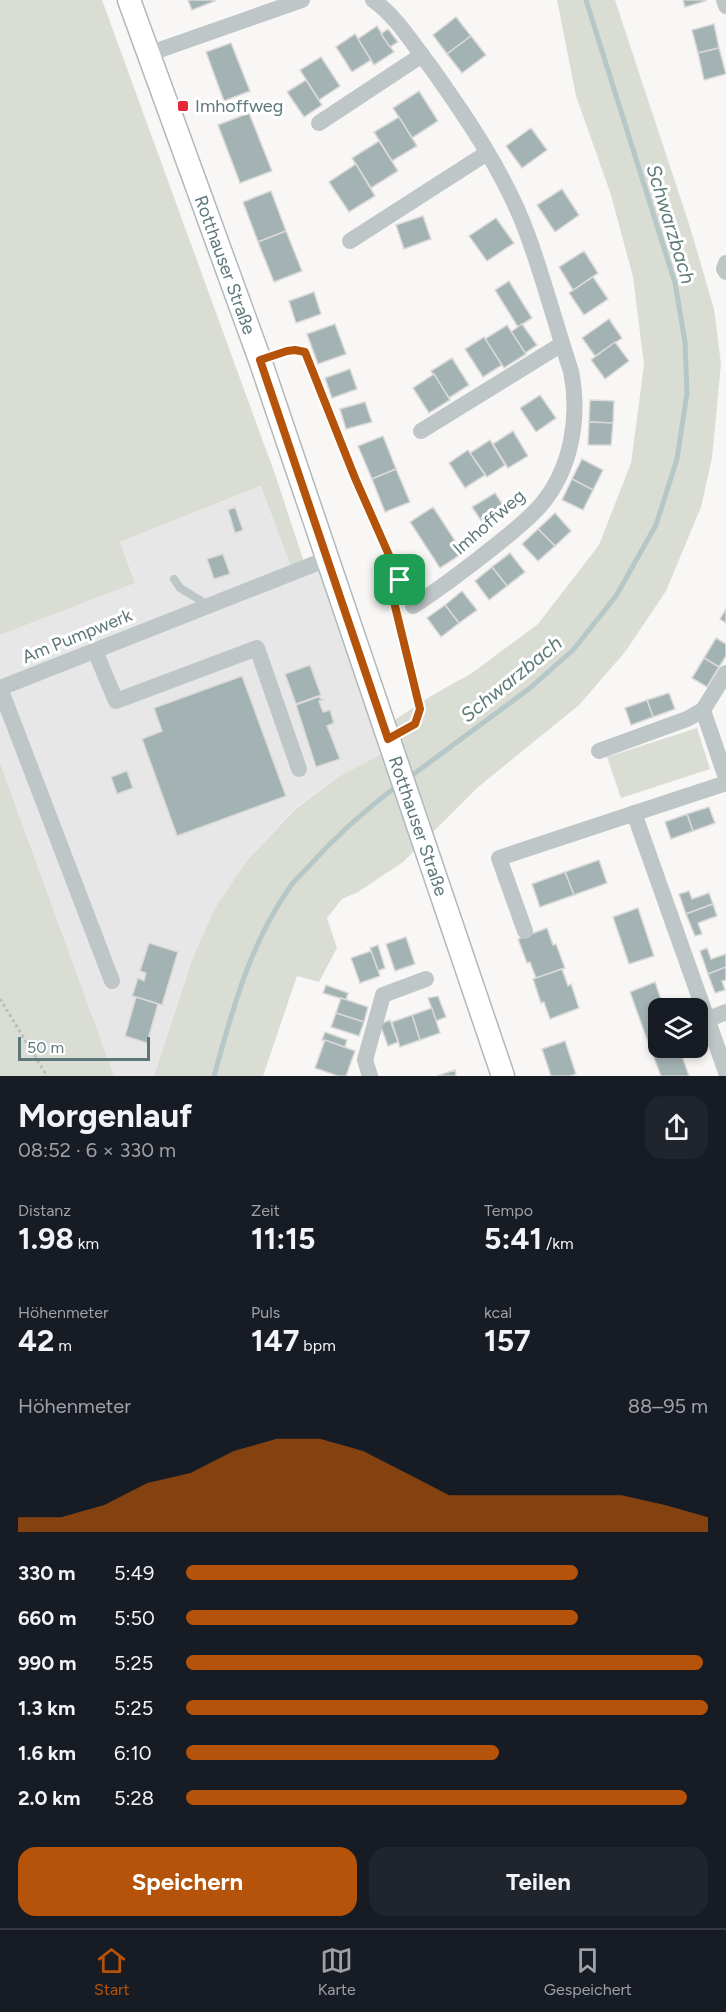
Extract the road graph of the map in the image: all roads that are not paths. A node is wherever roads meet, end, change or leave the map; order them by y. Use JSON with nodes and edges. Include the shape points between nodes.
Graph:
{"nodes":[{"id":1,"x":129,"y":0,"type":"edge"},
{"id":2,"x":302,"y":0,"type":"edge"},
{"id":3,"x":373,"y":0,"type":"edge"},
{"id":4,"x":724,"y":0,"type":"edge"},
{"id":5,"x":726,"y":6,"type":"edge"},
{"id":6,"x":148,"y":54,"type":"junction"},
{"id":7,"x":422,"y":55,"type":"junction"},
{"id":8,"x":319,"y":123,"type":"dead end"},
{"id":9,"x":487,"y":153,"type":"junction"},
{"id":10,"x":350,"y":241,"type":"dead end"},
{"id":11,"x":726,"y":263,"type":"edge"},
{"id":12,"x":726,"y":272,"type":"edge"},
{"id":13,"x":562,"y":344,"type":"junction"},
{"id":14,"x":421,"y":431,"type":"dead end"},
{"id":15,"x":355,"y":478,"type":"road end"},
{"id":16,"x":327,"y":559,"type":"junction"},
{"id":17,"x":174,"y":579,"type":"dead end"},
{"id":18,"x":208,"y":605,"type":"junction"},
{"id":19,"x":413,"y":606,"type":"joint"},
{"id":20,"x":95,"y":651,"type":"junction"},
{"id":21,"x":726,"y":673,"type":"edge"},
{"id":22,"x":703,"y":710,"type":"junction"},
{"id":23,"x":599,"y":751,"type":"dead end"},
{"id":24,"x":299,"y":769,"type":"dead end"},
{"id":25,"x":726,"y":778,"type":"edge"},
{"id":26,"x":726,"y":783,"type":"edge"},
{"id":27,"x":634,"y":813,"type":"junction"},
{"id":28,"x":525,"y":931,"type":"dead end"},
{"id":29,"x":426,"y":979,"type":"dead end"},
{"id":30,"x":112,"y":981,"type":"dead end"},
{"id":31,"x":700,"y":998,"type":"edge"},
{"id":32,"x":726,"y":1012,"type":"edge"},
{"id":33,"x":708,"y":1019,"type":"joint"},
{"id":34,"x":726,"y":1072,"type":"edge"},
{"id":35,"x":370,"y":1076,"type":"edge"},
{"id":36,"x":503,"y":1076,"type":"edge"}],
"edges":[{"from":1,"to":6,"type":"main road","name":"Rotthauser Straße"},
{"from":2,"to":6,"type":"street"},
{"from":3,"to":7,"type":"street","name":"Imhoffweg"},
{"from":4,"to":5,"type":"street"},
{"from":6,"to":16,"type":"main road","name":"Rotthauser Straße","via":[[260,360]]},
{"from":7,"to":8,"type":"street"},
{"from":7,"to":9,"type":"street","name":"Imhoffweg"},
{"from":9,"to":10,"type":"street"},
{"from":9,"to":13,"type":"street","name":"Imhoffweg","via":[[528,234]]},
{"from":11,"to":12,"type":"street"},
{"from":13,"to":14,"type":"street"},
{"from":13,"to":19,"type":"street","name":"Imhoffweg","via":[[575,391],[575,420],[565,464],[553,486],[540,506],[505,538]]},
{"from":15,"to":19,"type":"lane"},
{"from":16,"to":18,"type":"street","name":"Am Pumpwerk"},
{"from":16,"to":36,"type":"main road","name":"Rotthauser Straße"},
{"from":17,"to":18,"type":"lane","via":[[180,588]]},
{"from":18,"to":20,"type":"street","name":"Am Pumpwerk"},
{"from":20,"to":24,"type":"street","via":[[116,701],[257,648]]},
{"from":20,"to":30,"type":"street","name":"Am Pumpwerk","via":[[0,688]]},
{"from":21,"to":22,"type":"street"},
{"from":22,"to":23,"type":"street"},
{"from":22,"to":25,"type":"street"},
{"from":26,"to":27,"type":"street"},
{"from":27,"to":28,"type":"street","via":[[499,858]]},
{"from":27,"to":31,"type":"street"},
{"from":29,"to":35,"type":"street","via":[[382,995],[365,1060]]},
{"from":32,"to":33,"type":"street"},
{"from":33,"to":34,"type":"street"}]}
